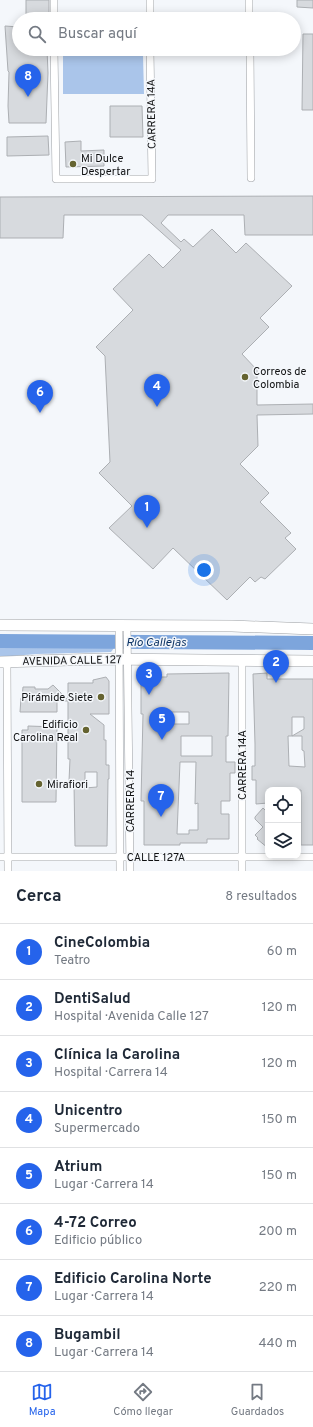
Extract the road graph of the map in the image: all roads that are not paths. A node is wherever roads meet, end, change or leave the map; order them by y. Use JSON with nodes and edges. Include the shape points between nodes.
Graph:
{"nodes":[{"id":1,"x":54,"y":0,"type":"edge"},
{"id":2,"x":150,"y":0,"type":"edge"},
{"id":3,"x":249,"y":0,"type":"edge"},
{"id":4,"x":54,"y":12,"type":"edge"},
{"id":5,"x":150,"y":12,"type":"edge"},
{"id":6,"x":249,"y":12,"type":"edge"},
{"id":7,"x":54,"y":56,"type":"edge"},
{"id":8,"x":150,"y":56,"type":"edge"},
{"id":9,"x":250,"y":56,"type":"edge"},
{"id":10,"x":251,"y":178,"type":"dead end"},
{"id":11,"x":0,"y":625,"type":"edge"},
{"id":12,"x":313,"y":628,"type":"edge"},
{"id":13,"x":123,"y":630,"type":"junction"},
{"id":14,"x":124,"y":655,"type":"junction"},
{"id":15,"x":242,"y":660,"type":"junction"},
{"id":16,"x":3,"y":661,"type":"edge"},
{"id":17,"x":313,"y":661,"type":"edge"},
{"id":18,"x":4,"y":679,"type":"edge"},
{"id":19,"x":120,"y":730,"type":"junction"},
{"id":20,"x":129,"y":730,"type":"junction"},
{"id":21,"x":4,"y":857,"type":"edge"},
{"id":22,"x":120,"y":857,"type":"junction"},
{"id":23,"x":242,"y":857,"type":"junction"},
{"id":24,"x":313,"y":857,"type":"edge"},
{"id":25,"x":130,"y":858,"type":"junction"},
{"id":26,"x":8,"y":871,"type":"edge"},
{"id":27,"x":120,"y":871,"type":"edge"},
{"id":28,"x":130,"y":871,"type":"edge"},
{"id":29,"x":242,"y":871,"type":"edge"}],
"edges":[{"from":1,"to":4,"type":"street"},
{"from":2,"to":5,"type":"street"},
{"from":3,"to":6,"type":"street"},
{"from":7,"to":8,"type":"street","name":"CARRERA 14A","via":[[56,179],[152,179]]},
{"from":9,"to":10,"type":"street"},
{"from":11,"to":13,"type":"main road"},
{"from":12,"to":13,"type":"main road","via":[[232,626]]},
{"from":13,"to":14,"type":"street","name":"CARRERA 14"},
{"from":14,"to":15,"type":"main road","name":"AVENIDA CALLE 127"},
{"from":14,"to":16,"type":"main road","name":"AVENIDA CALLE 127"},
{"from":14,"to":19,"type":"street","name":"CARRERA 14"},
{"from":14,"to":20,"type":"street","name":"CARRERA 14"},
{"from":15,"to":17,"type":"main road","name":"AVENIDA CALLE 127"},
{"from":15,"to":23,"type":"street","name":"CARRERA 14A"},
{"from":16,"to":18,"type":"street"},
{"from":18,"to":21,"type":"street"},
{"from":19,"to":20,"type":"street"},
{"from":19,"to":22,"type":"street","name":"CARRERA 14"},
{"from":20,"to":25,"type":"street","name":"CARRERA 14"},
{"from":21,"to":22,"type":"street","name":"CALLE 127A"},
{"from":21,"to":26,"type":"street"},
{"from":22,"to":25,"type":"street","name":"CALLE 127A"},
{"from":22,"to":27,"type":"street","name":"CARRERA 14"},
{"from":23,"to":24,"type":"street","name":"CALLE 127A"},
{"from":23,"to":25,"type":"street","name":"CALLE 127A"},
{"from":23,"to":29,"type":"street","name":"CARRERA 14A"},
{"from":25,"to":28,"type":"street","name":"CARRERA 14"}]}
